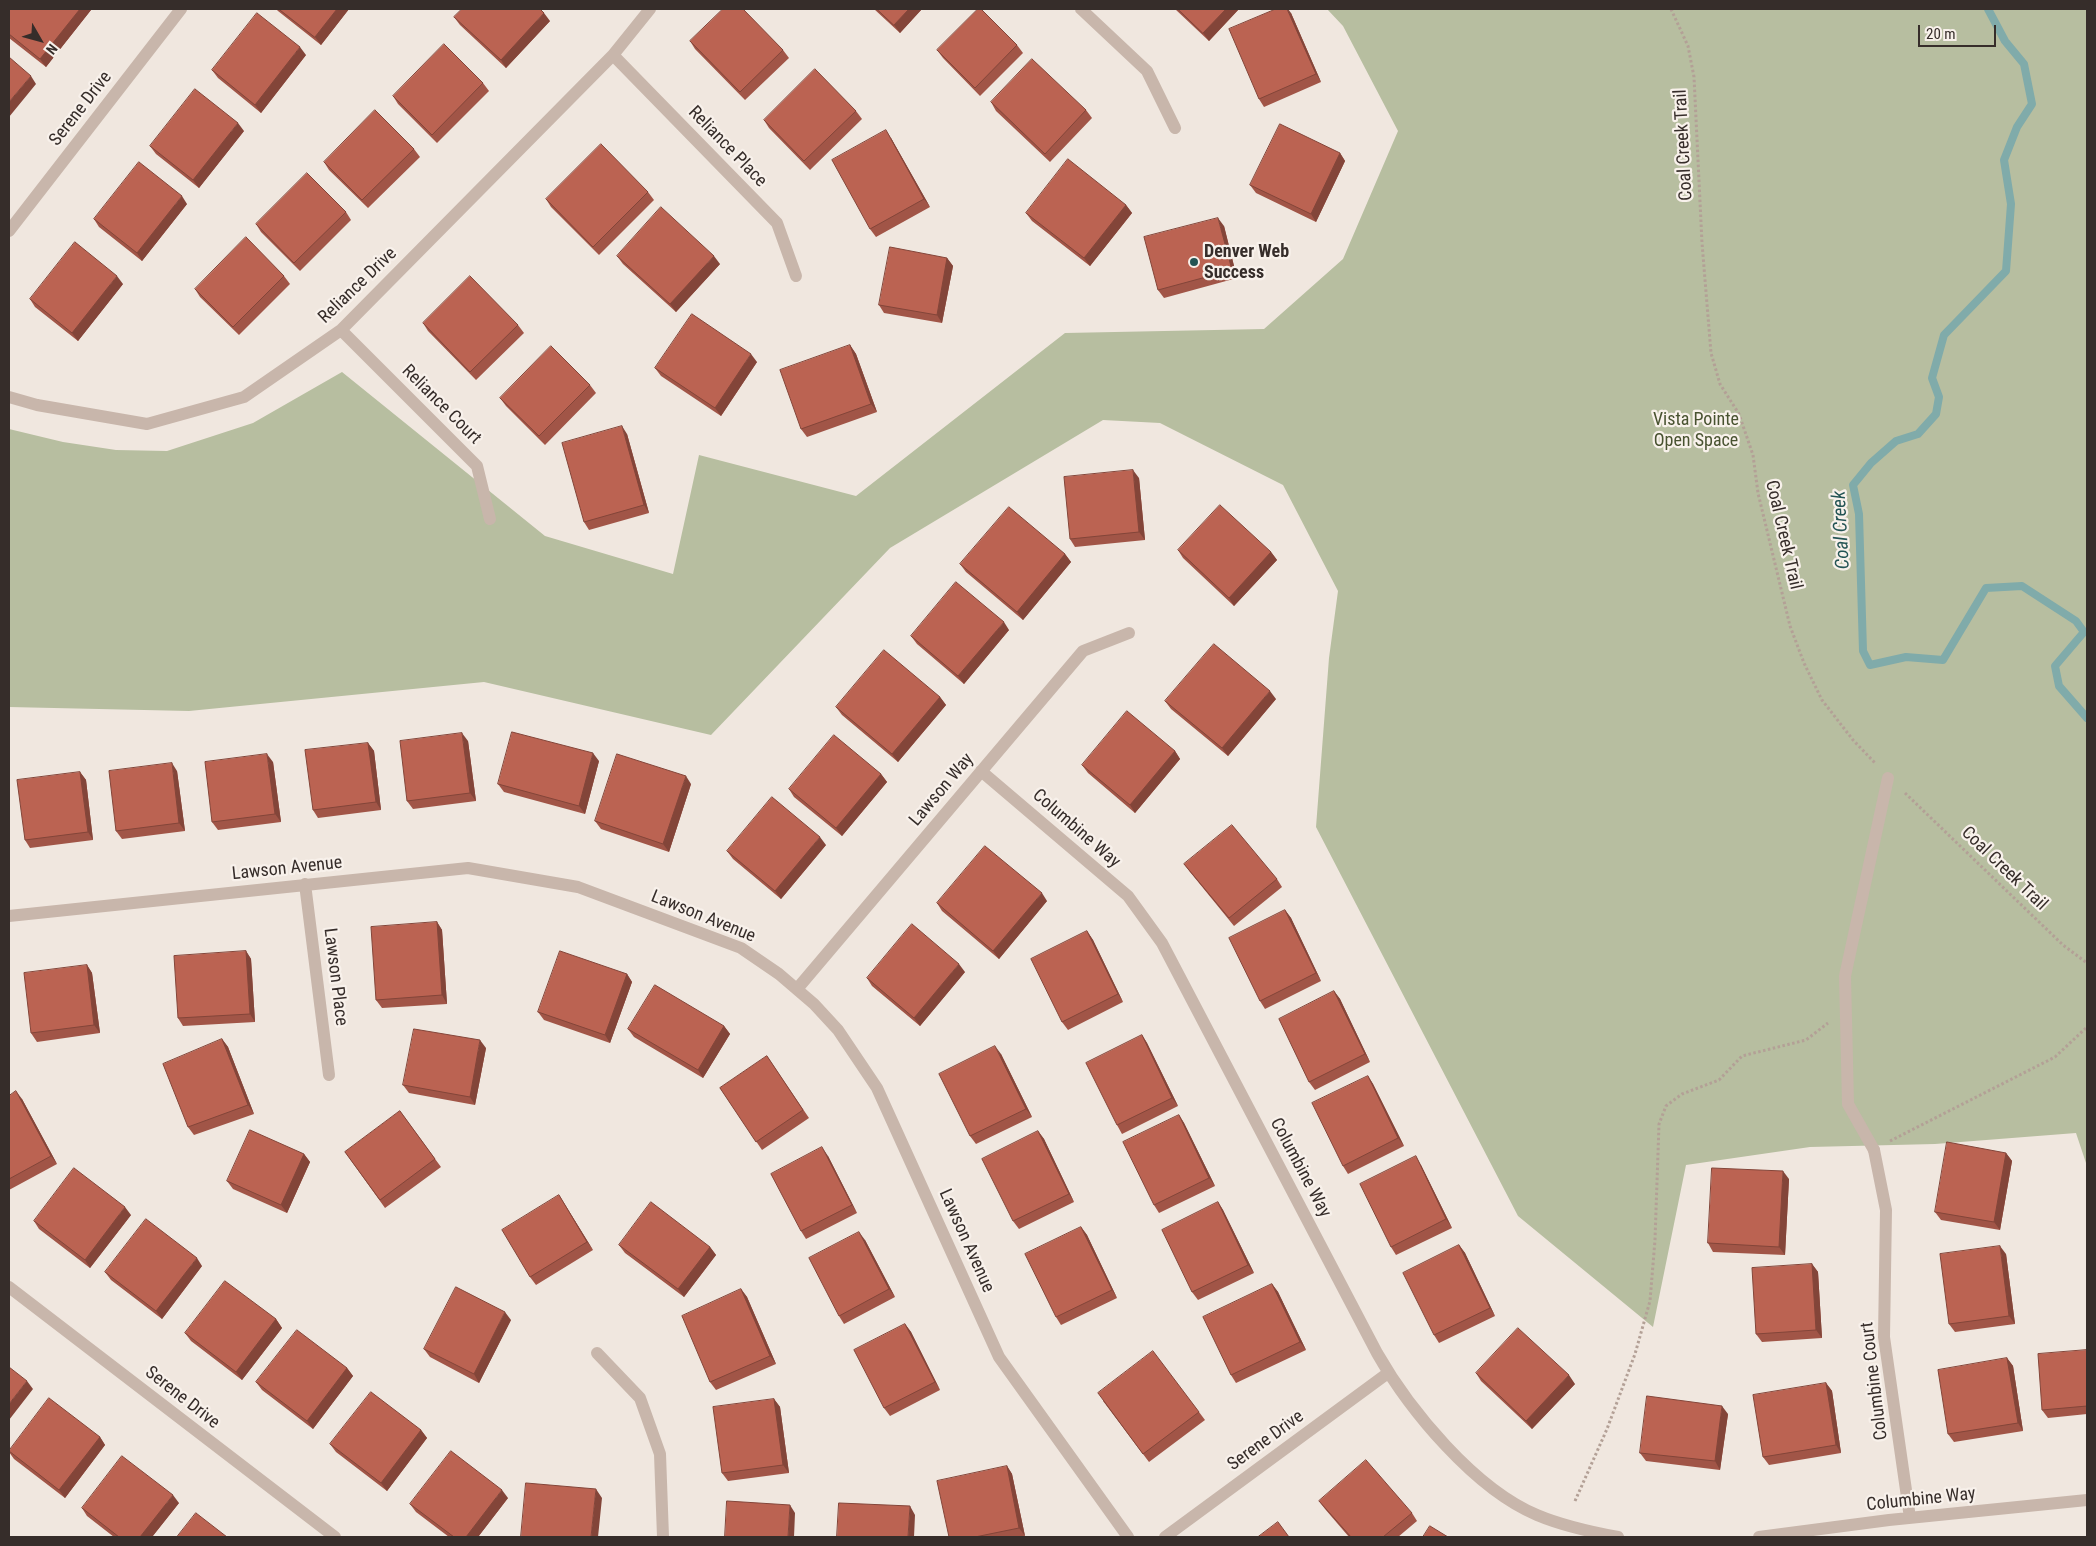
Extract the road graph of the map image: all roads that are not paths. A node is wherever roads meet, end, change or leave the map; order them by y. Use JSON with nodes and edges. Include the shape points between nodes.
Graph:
{"nodes":[{"id":1,"x":181,"y":9,"type":"edge"},
{"id":2,"x":650,"y":9,"type":"edge"},
{"id":3,"x":1081,"y":9,"type":"edge"},
{"id":4,"x":613,"y":56,"type":"junction"},
{"id":5,"x":1175,"y":128,"type":"dead end"},
{"id":6,"x":9,"y":231,"type":"edge"},
{"id":7,"x":796,"y":276,"type":"dead end"},
{"id":8,"x":341,"y":330,"type":"junction"},
{"id":9,"x":9,"y":397,"type":"edge"},
{"id":10,"x":490,"y":520,"type":"dead end"},
{"id":11,"x":1129,"y":633,"type":"dead end"},
{"id":12,"x":981,"y":771,"type":"junction"},
{"id":13,"x":1888,"y":778,"type":"road end"},
{"id":14,"x":305,"y":884,"type":"junction"},
{"id":15,"x":9,"y":916,"type":"edge"},
{"id":16,"x":797,"y":989,"type":"junction"},
{"id":17,"x":329,"y":1074,"type":"dead end"},
{"id":18,"x":9,"y":1287,"type":"edge"},
{"id":19,"x":597,"y":1354,"type":"dead end"},
{"id":20,"x":1388,"y":1373,"type":"junction"},
{"id":21,"x":2087,"y":1500,"type":"edge"},
{"id":22,"x":1910,"y":1518,"type":"junction"},
{"id":23,"x":335,"y":1537,"type":"edge"},
{"id":24,"x":663,"y":1537,"type":"edge"},
{"id":25,"x":1128,"y":1537,"type":"edge"},
{"id":26,"x":1165,"y":1537,"type":"edge"},
{"id":27,"x":1618,"y":1537,"type":"edge"},
{"id":28,"x":1759,"y":1537,"type":"edge"}],
"edges":[{"from":1,"to":6,"type":"street","name":"Serene Drive"},
{"from":2,"to":4,"type":"street","name":"Reliance Drive"},
{"from":3,"to":5,"type":"street","via":[[1147,71]]},
{"from":4,"to":7,"type":"street","name":"Reliance Place","via":[[776,223]]},
{"from":4,"to":8,"type":"street","name":"Reliance Drive"},
{"from":8,"to":9,"type":"street","name":"Reliance Drive","via":[[244,398],[147,424],[37,406]]},
{"from":8,"to":10,"type":"street","name":"Reliance Court","via":[[477,466]]},
{"from":11,"to":12,"type":"street","name":"Lawson Way","via":[[1084,651]]},
{"from":12,"to":16,"type":"street","name":"Lawson Way"},
{"from":12,"to":20,"type":"street","name":"Columbine Way","via":[[1128,896],[1162,943]]},
{"from":13,"to":22,"type":"street","name":"Columbine Court","via":[[1845,976],[1848,1104],[1874,1150],[1886,1210],[1884,1337]]},
{"from":14,"to":15,"type":"street","name":"Lawson Avenue"},
{"from":14,"to":16,"type":"street","name":"Lawson Avenue","via":[[468,868],[578,887],[742,948]]},
{"from":14,"to":17,"type":"street","name":"Lawson Place"},
{"from":16,"to":25,"type":"street","name":"Lawson Avenue","via":[[838,1030],[877,1088],[999,1357]]},
{"from":18,"to":23,"type":"street","name":"Serene Drive"},
{"from":19,"to":24,"type":"street","via":[[640,1398],[660,1454]]},
{"from":20,"to":26,"type":"street","name":"Serene Drive"},
{"from":20,"to":27,"type":"street","name":"Columbine Way","via":[[1452,1451],[1492,1491],[1537,1515]]},
{"from":21,"to":22,"type":"street","name":"Columbine Way"},
{"from":22,"to":28,"type":"street","name":"Columbine Way"}]}
